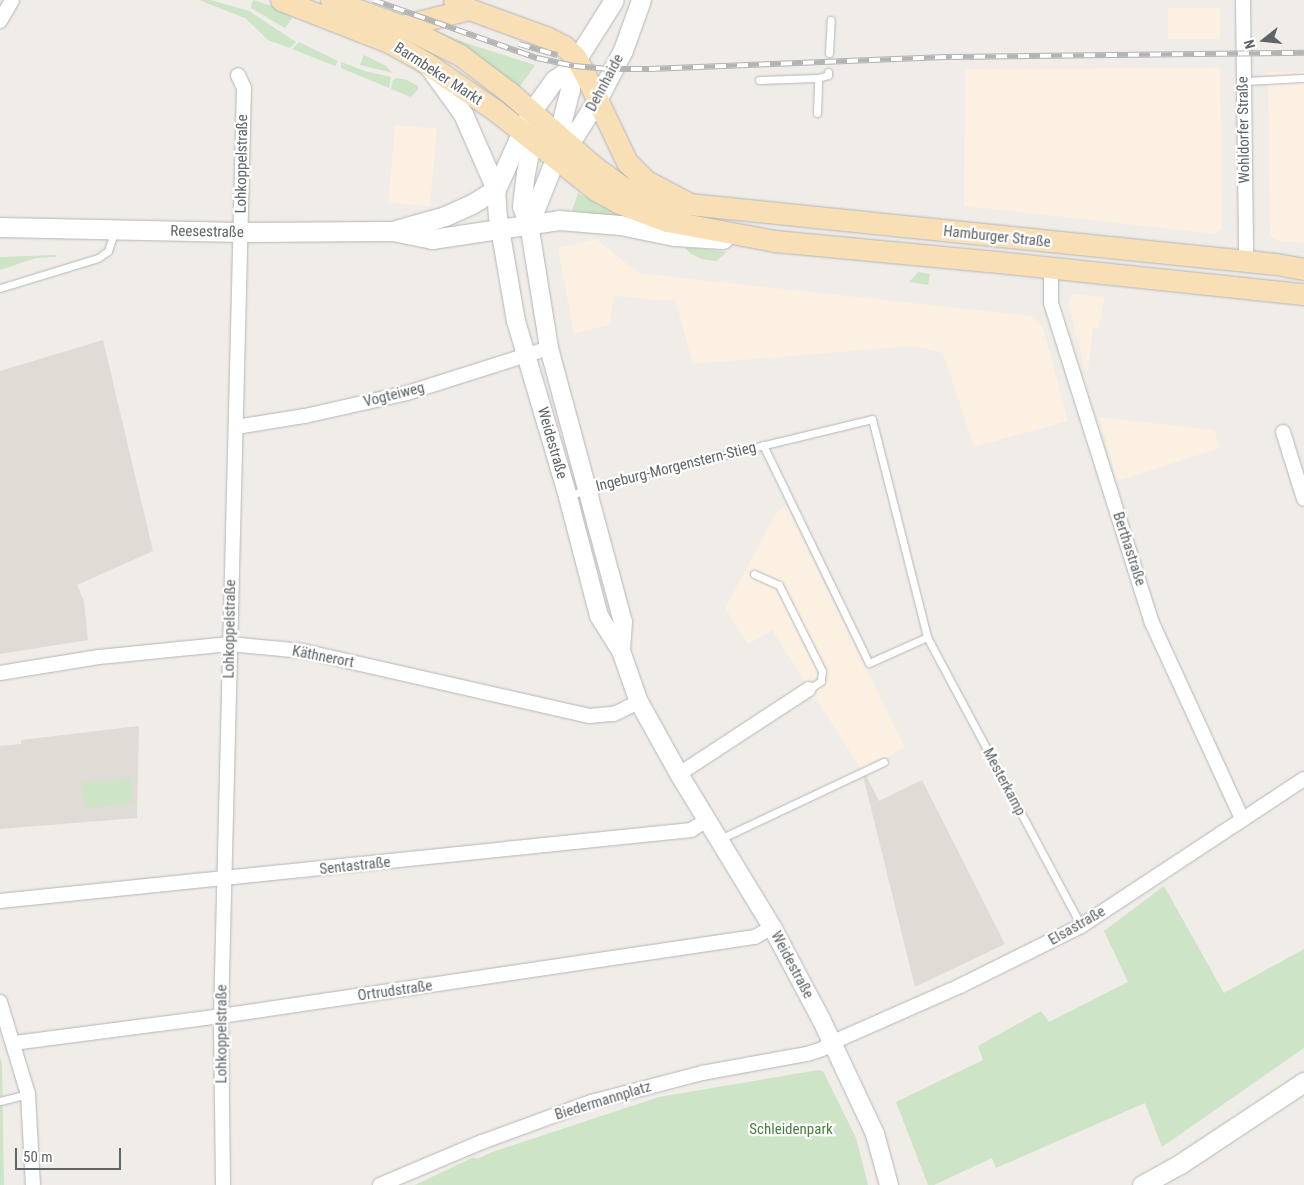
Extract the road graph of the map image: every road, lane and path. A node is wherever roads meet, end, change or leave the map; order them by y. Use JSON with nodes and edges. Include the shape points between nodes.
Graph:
{"nodes":[{"id":1,"x":12,"y":0,"type":"edge"},
{"id":2,"x":281,"y":0,"type":"edge"},
{"id":3,"x":331,"y":0,"type":"edge"},
{"id":4,"x":614,"y":0,"type":"edge"},
{"id":5,"x":641,"y":0,"type":"edge"},
{"id":6,"x":1243,"y":0,"type":"edge"},
{"id":7,"x":461,"y":4,"type":"edge"},
{"id":8,"x":831,"y":20,"type":"dead end"},
{"id":9,"x":0,"y":22,"type":"edge"},
{"id":10,"x":402,"y":26,"type":"junction"},
{"id":11,"x":829,"y":53,"type":"dead end"},
{"id":12,"x":426,"y":63,"type":"junction"},
{"id":13,"x":573,"y":63,"type":"junction"},
{"id":14,"x":828,"y":72,"type":"dead end"},
{"id":15,"x":238,"y":75,"type":"dead end"},
{"id":16,"x":818,"y":78,"type":"junction"},
{"id":17,"x":1304,"y":78,"type":"edge"},
{"id":18,"x":759,"y":80,"type":"dead end"},
{"id":19,"x":1244,"y":81,"type":"junction"},
{"id":20,"x":597,"y":100,"type":"junction"},
{"id":21,"x":531,"y":112,"type":"junction"},
{"id":22,"x":817,"y":113,"type":"dead end"},
{"id":23,"x":527,"y":138,"type":"junction"},
{"id":24,"x":560,"y":147,"type":"junction"},
{"id":25,"x":496,"y":189,"type":"junction"},
{"id":26,"x":689,"y":204,"type":"junction"},
{"id":27,"x":529,"y":224,"type":"junction"},
{"id":28,"x":0,"y":227,"type":"edge"},
{"id":29,"x":22,"y":229,"type":"junction"},
{"id":30,"x":500,"y":229,"type":"junction"},
{"id":31,"x":115,"y":230,"type":"junction"},
{"id":32,"x":392,"y":231,"type":"junction"},
{"id":33,"x":241,"y":232,"type":"junction"},
{"id":34,"x":0,"y":235,"type":"edge"},
{"id":35,"x":775,"y":241,"type":"junction"},
{"id":36,"x":1246,"y":261,"type":"junction"},
{"id":37,"x":1051,"y":267,"type":"junction"},
{"id":38,"x":1304,"y":269,"type":"edge"},
{"id":39,"x":0,"y":288,"type":"edge"},
{"id":40,"x":1304,"y":294,"type":"edge"},
{"id":41,"x":549,"y":348,"type":"junction"},
{"id":42,"x":526,"y":353,"type":"junction"},
{"id":43,"x":236,"y":427,"type":"junction"},
{"id":44,"x":1283,"y":432,"type":"dead end"},
{"id":45,"x":763,"y":445,"type":"junction"},
{"id":46,"x":588,"y":488,"type":"junction"},
{"id":47,"x":568,"y":497,"type":"junction"},
{"id":48,"x":1304,"y":499,"type":"edge"},
{"id":49,"x":754,"y":574,"type":"dead end"},
{"id":50,"x":927,"y":638,"type":"junction"},
{"id":51,"x":229,"y":644,"type":"junction"},
{"id":52,"x":621,"y":651,"type":"junction"},
{"id":53,"x":0,"y":673,"type":"edge"},
{"id":54,"x":809,"y":689,"type":"joint"},
{"id":55,"x":639,"y":702,"type":"junction"},
{"id":56,"x":884,"y":762,"type":"dead end"},
{"id":57,"x":679,"y":774,"type":"junction"},
{"id":58,"x":1304,"y":779,"type":"edge"},
{"id":59,"x":1242,"y":819,"type":"junction"},
{"id":60,"x":707,"y":820,"type":"junction"},
{"id":61,"x":720,"y":840,"type":"junction"},
{"id":62,"x":224,"y":879,"type":"junction"},
{"id":63,"x":0,"y":901,"type":"edge"},
{"id":64,"x":1081,"y":926,"type":"junction"},
{"id":65,"x":772,"y":927,"type":"junction"},
{"id":66,"x":1,"y":1006,"type":"edge"},
{"id":67,"x":221,"y":1016,"type":"junction"},
{"id":68,"x":832,"y":1042,"type":"junction"},
{"id":69,"x":14,"y":1043,"type":"junction"},
{"id":70,"x":1304,"y":1082,"type":"edge"},
{"id":71,"x":28,"y":1094,"type":"junction"},
{"id":72,"x":0,"y":1101,"type":"edge"},
{"id":73,"x":886,"y":1167,"type":"junction"},
{"id":74,"x":1162,"y":1181,"type":"edge"},
{"id":75,"x":33,"y":1185,"type":"edge"},
{"id":76,"x":223,"y":1185,"type":"edge"},
{"id":77,"x":380,"y":1185,"type":"edge"},
{"id":78,"x":889,"y":1185,"type":"edge"},
{"id":79,"x":898,"y":1185,"type":"edge"},
{"id":80,"x":1142,"y":1185,"type":"edge"}],
"edges":[{"from":1,"to":9,"type":"street"},
{"from":2,"to":12,"type":"main road","name":"Barmbeker Markt","via":[[388,42]]},
{"from":3,"to":10,"type":"main road","name":"Barmbeker Markt"},
{"from":4,"to":13,"type":"main road"},
{"from":5,"to":20,"type":"main road","name":"Dehnhaide","via":[[623,50]]},
{"from":6,"to":19,"type":"street","name":"Wohldorfer Straße"},
{"from":7,"to":10,"type":"main road"},
{"from":7,"to":13,"type":"main road","via":[[564,46]]},
{"from":8,"to":11,"type":"lane"},
{"from":10,"to":21,"type":"main road","name":"Barmbeker Markt","via":[[460,55]]},
{"from":12,"to":23,"type":"main road","name":"Barmbeker Markt","via":[[496,111]]},
{"from":12,"to":25,"type":"main road","via":[[463,114]]},
{"from":13,"to":20,"type":"main road"},
{"from":13,"to":21,"type":"main road","via":[[554,80]]},
{"from":13,"to":24,"type":"main road"},
{"from":14,"to":16,"type":"lane","via":[[828,75]]},
{"from":15,"to":33,"type":"street","name":"Lohkoppelstraße","via":[[244,88]]},
{"from":16,"to":18,"type":"lane"},
{"from":16,"to":22,"type":"lane"},
{"from":17,"to":19,"type":"lane"},
{"from":19,"to":36,"type":"street","name":"Wohldorfer Straße"},
{"from":20,"to":24,"type":"main road","name":"Dehnhaide"},
{"from":20,"to":26,"type":"main road","name":"Hamburger Straße","via":[[627,162],[646,181]]},
{"from":21,"to":23,"type":"main road"},
{"from":21,"to":24,"type":"main road","name":"Barmbeker Markt"},
{"from":23,"to":24,"type":"main road","name":"Barmbeker Markt"},
{"from":23,"to":25,"type":"main road"},
{"from":23,"to":27,"type":"street","name":"Weidestraße","via":[[522,207]]},
{"from":24,"to":26,"type":"main road","name":"Hamburger Straße","via":[[622,187],[657,204]]},
{"from":24,"to":27,"type":"main road"},
{"from":24,"to":35,"type":"main road","name":"Hamburger Straße","via":[[596,190],[627,206],[667,221]]},
{"from":25,"to":30,"type":"street"},
{"from":25,"to":32,"type":"main road","name":"Reesestraße","via":[[445,216]]},
{"from":26,"to":36,"type":"main road","name":"Hamburger Straße"},
{"from":27,"to":30,"type":"main road","name":"Reesestraße"},
{"from":27,"to":35,"type":"main road","name":"Hamburger Straße","via":[[559,220],[620,225],[674,236]]},
{"from":27,"to":41,"type":"street","name":"Weidestraße"},
{"from":28,"to":29,"type":"main road","name":"Reesestraße"},
{"from":29,"to":31,"type":"main road","name":"Reesestraße"},
{"from":29,"to":34,"type":"main road","name":"Reesestraße"},
{"from":30,"to":32,"type":"main road","name":"Reesestraße","via":[[432,239]]},
{"from":30,"to":42,"type":"street","name":"Weidestraße","via":[[516,321]]},
{"from":31,"to":33,"type":"main road","name":"Reesestraße"},
{"from":31,"to":39,"type":"lane","via":[[108,251],[98,258]]},
{"from":32,"to":33,"type":"main road","name":"Reesestraße"},
{"from":33,"to":43,"type":"street","name":"Lohkoppelstraße"},
{"from":35,"to":37,"type":"main road","name":"Hamburger Straße"},
{"from":36,"to":38,"type":"main road","name":"Hamburger Straße"},
{"from":37,"to":40,"type":"main road","name":"Hamburger Straße"},
{"from":37,"to":59,"type":"street","name":"Berthastraße","via":[[1051,303],[1152,623]]},
{"from":41,"to":42,"type":"street","name":"Vogteiweg"},
{"from":41,"to":46,"type":"street","name":"Weidestraße"},
{"from":42,"to":43,"type":"street","name":"Vogteiweg","via":[[407,393]]},
{"from":42,"to":47,"type":"street","name":"Weidestraße"},
{"from":43,"to":51,"type":"street","name":"Lohkoppelstraße"},
{"from":44,"to":48,"type":"street"},
{"from":45,"to":46,"type":"lane","name":"Ingeburg-Morgenstern-Stieg"},
{"from":45,"to":50,"type":"lane","via":[[869,663]]},
{"from":45,"to":50,"type":"lane","name":"Ingeburg-Morgenstern-Stieg","via":[[872,419]]},
{"from":46,"to":47,"type":"lane","name":"Ingeburg-Morgenstern-Stieg"},
{"from":46,"to":52,"type":"street","name":"Weidestraße","via":[[623,622]]},
{"from":47,"to":52,"type":"street","name":"Weidestraße","via":[[594,603]]},
{"from":49,"to":54,"type":"lane","via":[[779,585],[822,671],[821,681]]},
{"from":50,"to":64,"type":"lane","name":"Mesterkamp"},
{"from":51,"to":53,"type":"street","name":"Käthnerort","via":[[99,657]]},
{"from":51,"to":55,"type":"street","name":"Käthnerort","via":[[303,651],[589,716],[614,714]]},
{"from":51,"to":62,"type":"street","name":"Lohkoppelstraße"},
{"from":52,"to":55,"type":"street","name":"Weidestraße"},
{"from":54,"to":57,"type":"street"},
{"from":55,"to":57,"type":"street","name":"Weidestraße"},
{"from":56,"to":61,"type":"lane"},
{"from":57,"to":60,"type":"street","name":"Weidestraße"},
{"from":58,"to":59,"type":"street","name":"Elsastraße"},
{"from":59,"to":64,"type":"street","name":"Elsastraße"},
{"from":60,"to":61,"type":"street","name":"Weidestraße"},
{"from":60,"to":62,"type":"street","name":"Sentastraße","via":[[691,830]]},
{"from":61,"to":65,"type":"street","name":"Weidestraße"},
{"from":62,"to":63,"type":"street","name":"Sentastraße"},
{"from":62,"to":67,"type":"street","name":"Lohkoppelstraße"},
{"from":64,"to":68,"type":"street","name":"Elsastraße","via":[[960,986]]},
{"from":65,"to":67,"type":"street","name":"Ortrudstraße","via":[[756,937]]},
{"from":65,"to":68,"type":"street","name":"Weidestraße"},
{"from":66,"to":69,"type":"street"},
{"from":67,"to":69,"type":"street","name":"Ortrudstraße"},
{"from":67,"to":76,"type":"street","name":"Lohkoppelstraße"},
{"from":68,"to":73,"type":"street","name":"Weidestraße","via":[[875,1134]]},
{"from":68,"to":77,"type":"street","name":"Biedermannplatz","via":[[807,1054],[702,1073],[591,1102],[482,1142]]},
{"from":69,"to":71,"type":"street"},
{"from":70,"to":74,"type":"main road"},
{"from":71,"to":72,"type":"lane"},
{"from":71,"to":75,"type":"street"},
{"from":73,"to":78,"type":"street","name":"Weidestraße"},
{"from":73,"to":79,"type":"street","name":"Weidestraße"},
{"from":74,"to":80,"type":"main road"}]}
